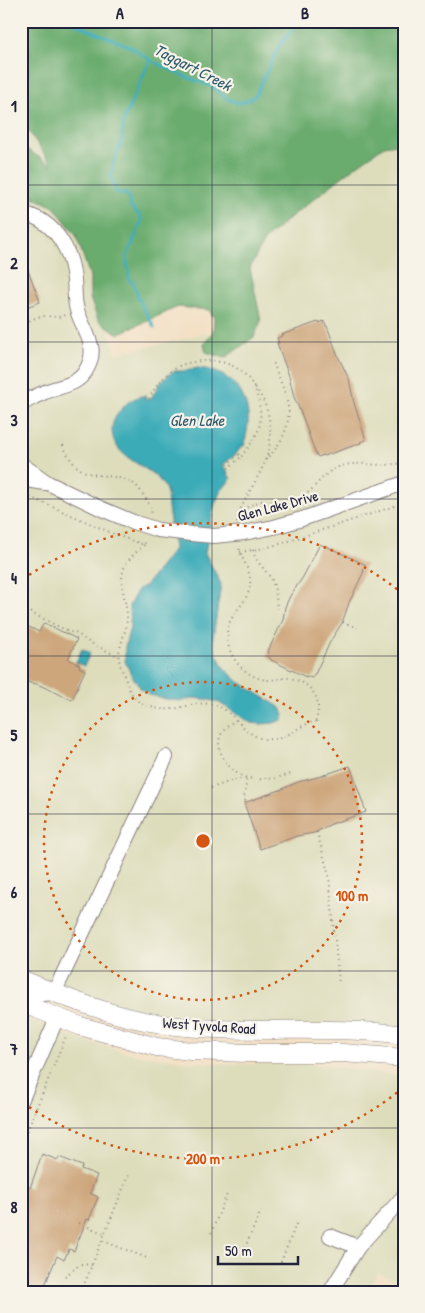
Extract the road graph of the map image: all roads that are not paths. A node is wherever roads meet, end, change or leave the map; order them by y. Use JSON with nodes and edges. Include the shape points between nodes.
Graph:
{"nodes":[{"id":1,"x":21,"y":212,"type":"edge"},
{"id":2,"x":21,"y":404,"type":"edge"},
{"id":3,"x":21,"y":464,"type":"edge"},
{"id":4,"x":21,"y":479,"type":"edge"},
{"id":5,"x":48,"y":483,"type":"junction"},
{"id":6,"x":403,"y":484,"type":"edge"},
{"id":7,"x":166,"y":757,"type":"dead end"},
{"id":8,"x":21,"y":979,"type":"edge"},
{"id":9,"x":54,"y":993,"type":"junction"},
{"id":10,"x":21,"y":994,"type":"edge"},
{"id":11,"x":21,"y":1003,"type":"edge"},
{"id":12,"x":57,"y":1018,"type":"junction"},
{"id":13,"x":162,"y":1024,"type":"junction"},
{"id":14,"x":404,"y":1035,"type":"edge"},
{"id":15,"x":404,"y":1058,"type":"edge"},
{"id":16,"x":21,"y":1102,"type":"edge"},
{"id":17,"x":404,"y":1196,"type":"edge"},
{"id":18,"x":330,"y":1236,"type":"dead end"},
{"id":19,"x":358,"y":1248,"type":"junction"},
{"id":20,"x":330,"y":1292,"type":"edge"}],
"edges":[{"from":1,"to":2,"type":"street","via":[[41,220],[65,246],[72,262],[76,307],[92,344],[88,368],[79,379]]},
{"from":3,"to":5,"type":"street","name":"Glen Lake Drive"},
{"from":4,"to":5,"type":"street","name":"Glen Lake Drive"},
{"from":5,"to":6,"type":"street","name":"Glen Lake Drive","via":[[102,509],[158,530],[214,536],[274,527]]},
{"from":7,"to":9,"type":"street"},
{"from":8,"to":9,"type":"main road","name":"West Tyvola Road"},
{"from":9,"to":10,"type":"street"},
{"from":9,"to":13,"type":"main road","name":"West Tyvola Road","via":[[98,1009]]},
{"from":11,"to":12,"type":"main road","name":"West Tyvola Road"},
{"from":12,"to":13,"type":"main road","via":[[72,1011],[134,1028]]},
{"from":12,"to":15,"type":"main road","name":"West Tyvola Road","via":[[128,1040],[183,1050],[344,1053]]},
{"from":12,"to":16,"type":"street"},
{"from":13,"to":14,"type":"main road","name":"West Tyvola Road"},
{"from":17,"to":19,"type":"street"},
{"from":18,"to":19,"type":"street"},
{"from":19,"to":20,"type":"street"}]}
